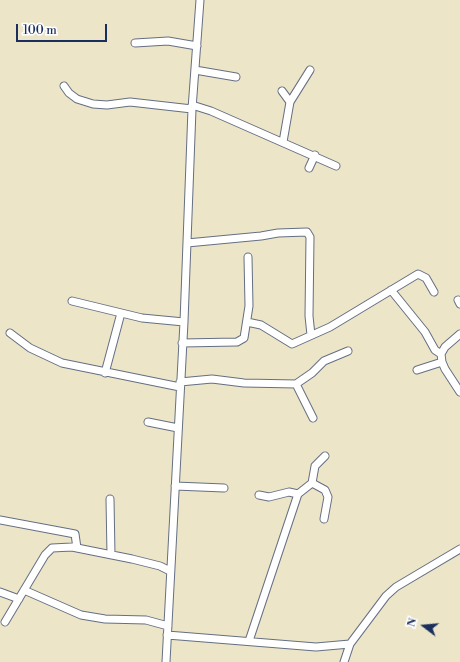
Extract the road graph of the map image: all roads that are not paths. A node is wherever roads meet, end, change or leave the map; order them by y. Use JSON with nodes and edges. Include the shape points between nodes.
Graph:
{"nodes":[{"id":1,"x":200,"y":0,"type":"edge"},
{"id":2,"x":135,"y":43,"type":"dead end"},
{"id":3,"x":197,"y":46,"type":"junction"},
{"id":4,"x":195,"y":70,"type":"junction"},
{"id":5,"x":310,"y":70,"type":"dead end"},
{"id":6,"x":236,"y":77,"type":"dead end"},
{"id":7,"x":64,"y":86,"type":"dead end"},
{"id":8,"x":282,"y":91,"type":"dead end"},
{"id":9,"x":290,"y":102,"type":"junction"},
{"id":10,"x":192,"y":107,"type":"junction"},
{"id":11,"x":283,"y":142,"type":"junction"},
{"id":12,"x":315,"y":155,"type":"junction"},
{"id":13,"x":336,"y":166,"type":"dead end"},
{"id":14,"x":309,"y":168,"type":"dead end"},
{"id":15,"x":187,"y":243,"type":"junction"},
{"id":16,"x":248,"y":257,"type":"dead end"},
{"id":17,"x":391,"y":290,"type":"junction"},
{"id":18,"x":434,"y":292,"type":"dead end"},
{"id":19,"x":72,"y":301,"type":"dead end"},
{"id":20,"x":121,"y":313,"type":"junction"},
{"id":21,"x":184,"y":322,"type":"junction"},
{"id":22,"x":247,"y":322,"type":"junction"},
{"id":23,"x":10,"y":333,"type":"dead end"},
{"id":24,"x":460,"y":334,"type":"edge"},
{"id":25,"x":311,"y":335,"type":"junction"},
{"id":26,"x":182,"y":343,"type":"junction"},
{"id":27,"x":348,"y":351,"type":"dead end"},
{"id":28,"x":441,"y":354,"type":"junction"},
{"id":29,"x":442,"y":362,"type":"junction"},
{"id":30,"x":417,"y":370,"type":"dead end"},
{"id":31,"x":105,"y":373,"type":"junction"},
{"id":32,"x":296,"y":384,"type":"junction"},
{"id":33,"x":180,"y":385,"type":"junction"},
{"id":34,"x":460,"y":392,"type":"edge"},
{"id":35,"x":313,"y":418,"type":"dead end"},
{"id":36,"x":148,"y":422,"type":"dead end"},
{"id":37,"x":178,"y":428,"type":"junction"},
{"id":38,"x":326,"y":456,"type":"dead end"},
{"id":39,"x":312,"y":483,"type":"junction"},
{"id":40,"x":175,"y":486,"type":"junction"},
{"id":41,"x":224,"y":488,"type":"dead end"},
{"id":42,"x":298,"y":494,"type":"junction"},
{"id":43,"x":259,"y":495,"type":"dead end"},
{"id":44,"x":110,"y":499,"type":"dead end"},
{"id":45,"x":324,"y":519,"type":"dead end"},
{"id":46,"x":0,"y":520,"type":"edge"},
{"id":47,"x":77,"y":548,"type":"junction"},
{"id":48,"x":460,"y":549,"type":"edge"},
{"id":49,"x":111,"y":555,"type":"junction"},
{"id":50,"x":171,"y":562,"type":"junction"},
{"id":51,"x":160,"y":566,"type":"junction"},
{"id":52,"x":170,"y":571,"type":"junction"},
{"id":53,"x":24,"y":590,"type":"junction"},
{"id":54,"x":0,"y":592,"type":"edge"},
{"id":55,"x":19,"y":599,"type":"junction"},
{"id":56,"x":5,"y":622,"type":"dead end"},
{"id":57,"x":168,"y":626,"type":"junction"},
{"id":58,"x":167,"y":635,"type":"junction"},
{"id":59,"x":249,"y":641,"type":"junction"},
{"id":60,"x":350,"y":644,"type":"junction"},
{"id":61,"x":166,"y":662,"type":"edge"},
{"id":62,"x":344,"y":662,"type":"edge"}],
"edges":[{"from":1,"to":3,"type":"street"},
{"from":2,"to":3,"type":"street","via":[[168,41]]},
{"from":3,"to":4,"type":"street"},
{"from":4,"to":6,"type":"street"},
{"from":4,"to":10,"type":"street"},
{"from":5,"to":9,"type":"street"},
{"from":7,"to":10,"type":"street","via":[[77,99],[93,104],[130,102]]},
{"from":8,"to":9,"type":"street"},
{"from":9,"to":11,"type":"street"},
{"from":10,"to":11,"type":"street","via":[[211,111]]},
{"from":10,"to":15,"type":"street"},
{"from":11,"to":12,"type":"street"},
{"from":12,"to":13,"type":"street"},
{"from":12,"to":14,"type":"street"},
{"from":15,"to":21,"type":"street"},
{"from":15,"to":25,"type":"street","via":[[307,232],[310,237],[308,296]]},
{"from":16,"to":22,"type":"street"},
{"from":17,"to":18,"type":"street","via":[[418,274],[426,278]]},
{"from":17,"to":25,"type":"street","via":[[330,327]]},
{"from":17,"to":28,"type":"street","via":[[425,332],[435,350]]},
{"from":19,"to":20,"type":"street"},
{"from":20,"to":21,"type":"street"},
{"from":20,"to":31,"type":"street"},
{"from":21,"to":26,"type":"street"},
{"from":22,"to":25,"type":"street","via":[[272,330],[292,344]]},
{"from":22,"to":26,"type":"street","via":[[241,341]]},
{"from":23,"to":31,"type":"street","via":[[30,348],[62,364]]},
{"from":24,"to":28,"type":"street"},
{"from":26,"to":33,"type":"street"},
{"from":27,"to":32,"type":"street","via":[[324,362]]},
{"from":28,"to":29,"type":"street"},
{"from":29,"to":30,"type":"street"},
{"from":29,"to":34,"type":"street","via":[[449,378]]},
{"from":31,"to":33,"type":"street"},
{"from":32,"to":33,"type":"street","via":[[244,383],[212,379]]},
{"from":32,"to":35,"type":"street"},
{"from":33,"to":37,"type":"street"},
{"from":36,"to":37,"type":"street"},
{"from":37,"to":40,"type":"street"},
{"from":38,"to":39,"type":"street","via":[[315,466]]},
{"from":39,"to":42,"type":"street"},
{"from":39,"to":45,"type":"street","via":[[325,490],[328,497]]},
{"from":40,"to":41,"type":"street"},
{"from":40,"to":50,"type":"street"},
{"from":42,"to":43,"type":"street","via":[[289,492],[269,497]]},
{"from":42,"to":59,"type":"street"},
{"from":44,"to":49,"type":"street"},
{"from":46,"to":47,"type":"street","via":[[75,534]]},
{"from":47,"to":49,"type":"street"},
{"from":47,"to":53,"type":"street","via":[[52,548]]},
{"from":48,"to":60,"type":"street","via":[[396,587],[386,596]]},
{"from":49,"to":51,"type":"street"},
{"from":50,"to":51,"type":"street"},
{"from":50,"to":52,"type":"street"},
{"from":51,"to":52,"type":"street"},
{"from":52,"to":57,"type":"street"},
{"from":53,"to":55,"type":"street"},
{"from":53,"to":57,"type":"street","via":[[81,615],[105,619],[146,620]]},
{"from":54,"to":55,"type":"street"},
{"from":55,"to":56,"type":"street"},
{"from":57,"to":58,"type":"street"},
{"from":58,"to":59,"type":"street"},
{"from":58,"to":61,"type":"street"},
{"from":59,"to":60,"type":"street","via":[[316,647]]},
{"from":60,"to":62,"type":"street"}]}
